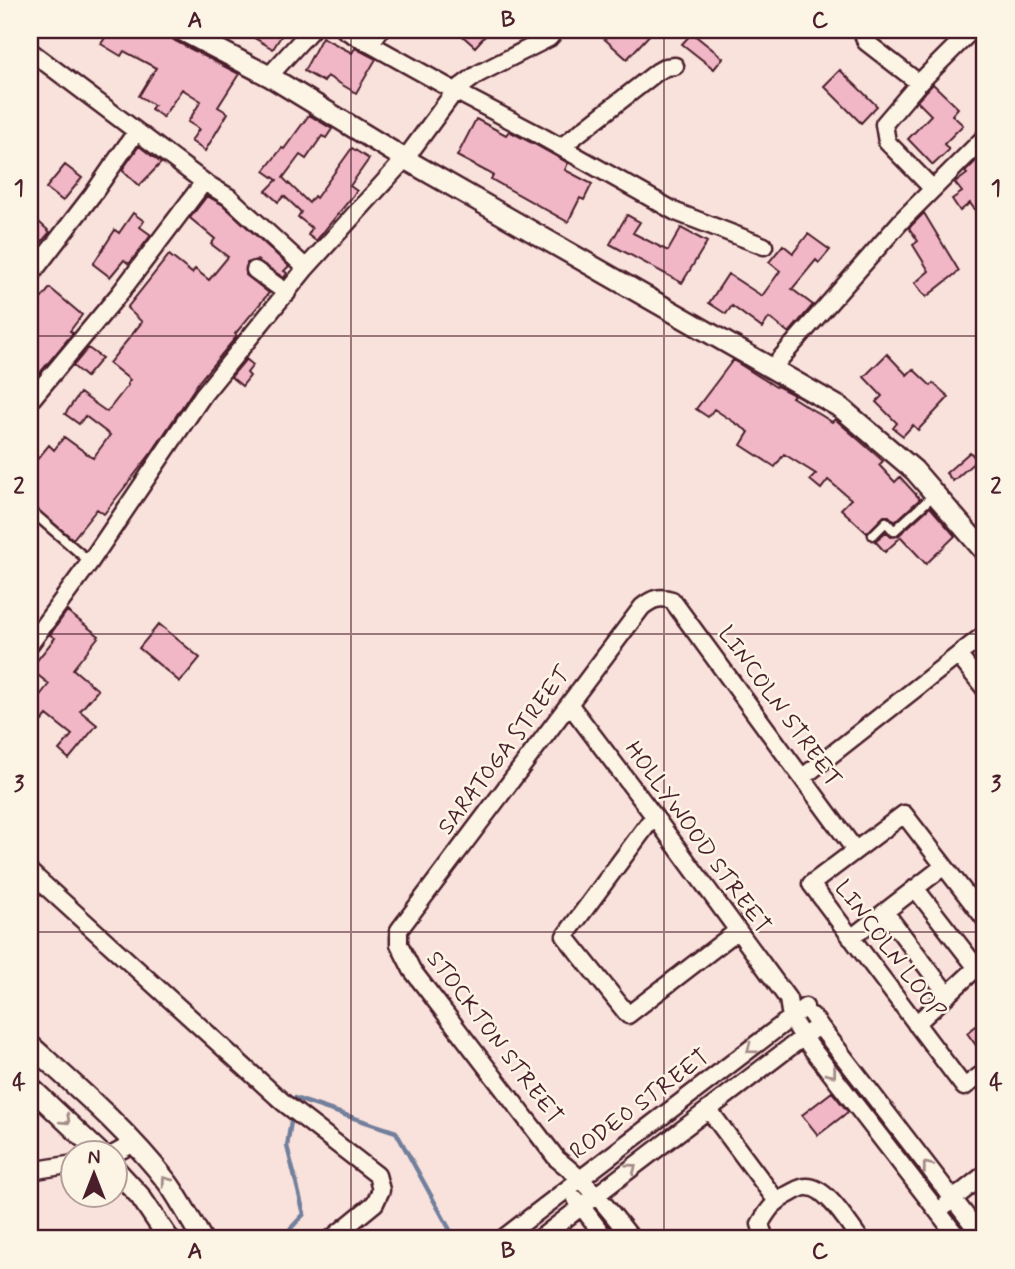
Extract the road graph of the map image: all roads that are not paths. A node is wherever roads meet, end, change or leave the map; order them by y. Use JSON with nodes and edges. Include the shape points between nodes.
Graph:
{"nodes":[{"id":1,"x":181,"y":30,"type":"edge"},
{"id":2,"x":311,"y":30,"type":"edge"},
{"id":3,"x":345,"y":30,"type":"edge"},
{"id":4,"x":380,"y":30,"type":"edge"},
{"id":5,"x":556,"y":30,"type":"edge"},
{"id":6,"x":871,"y":30,"type":"edge"},
{"id":7,"x":972,"y":30,"type":"edge"},
{"id":8,"x":980,"y":30,"type":"edge"},
{"id":9,"x":985,"y":34,"type":"edge"},
{"id":10,"x":370,"y":44,"type":"junction"},
{"id":11,"x":30,"y":51,"type":"edge"},
{"id":12,"x":675,"y":66,"type":"dead end"},
{"id":13,"x":269,"y":76,"type":"junction"},
{"id":14,"x":919,"y":83,"type":"junction"},
{"id":15,"x":454,"y":91,"type":"junction"},
{"id":16,"x":136,"y":132,"type":"junction"},
{"id":17,"x":985,"y":138,"type":"edge"},
{"id":18,"x":561,"y":148,"type":"junction"},
{"id":19,"x":405,"y":159,"type":"junction"},
{"id":20,"x":204,"y":182,"type":"junction"},
{"id":21,"x":932,"y":188,"type":"junction"},
{"id":22,"x":764,"y":246,"type":"dead end"},
{"id":23,"x":306,"y":268,"type":"junction"},
{"id":24,"x":255,"y":270,"type":"dead end"},
{"id":25,"x":30,"y":276,"type":"edge"},
{"id":26,"x":287,"y":293,"type":"junction"},
{"id":27,"x":772,"y":368,"type":"junction"},
{"id":28,"x":30,"y":401,"type":"edge"},
{"id":29,"x":936,"y":493,"type":"junction"},
{"id":30,"x":30,"y":510,"type":"edge"},
{"id":31,"x":873,"y":535,"type":"dead end"},
{"id":32,"x":985,"y":552,"type":"edge"},
{"id":33,"x":90,"y":562,"type":"junction"},
{"id":34,"x":662,"y":597,"type":"joint"},
{"id":35,"x":985,"y":634,"type":"edge"},
{"id":36,"x":30,"y":644,"type":"edge"},
{"id":37,"x":958,"y":655,"type":"junction"},
{"id":38,"x":985,"y":689,"type":"edge"},
{"id":39,"x":570,"y":705,"type":"junction"},
{"id":40,"x":803,"y":777,"type":"junction"},
{"id":41,"x":654,"y":816,"type":"junction"},
{"id":42,"x":855,"y":850,"type":"junction"},
{"id":43,"x":944,"y":866,"type":"junction"},
{"id":44,"x":30,"y":872,"type":"edge"},
{"id":45,"x":915,"y":888,"type":"junction"},
{"id":46,"x":885,"y":912,"type":"junction"},
{"id":47,"x":985,"y":919,"type":"edge"},
{"id":48,"x":737,"y":931,"type":"junction"},
{"id":49,"x":851,"y":937,"type":"junction"},
{"id":50,"x":399,"y":944,"type":"joint"},
{"id":51,"x":981,"y":964,"type":"edge"},
{"id":52,"x":948,"y":995,"type":"junction"},
{"id":53,"x":788,"y":999,"type":"junction"},
{"id":54,"x":805,"y":1007,"type":"junction"},
{"id":55,"x":791,"y":1018,"type":"junction"},
{"id":56,"x":916,"y":1024,"type":"junction"},
{"id":57,"x":819,"y":1025,"type":"junction"},
{"id":58,"x":803,"y":1037,"type":"junction"},
{"id":59,"x":30,"y":1045,"type":"edge"},
{"id":60,"x":985,"y":1072,"type":"edge"},
{"id":61,"x":30,"y":1087,"type":"edge"},
{"id":62,"x":709,"y":1110,"type":"junction"},
{"id":63,"x":86,"y":1140,"type":"edge"},
{"id":64,"x":134,"y":1143,"type":"junction"},
{"id":65,"x":130,"y":1145,"type":"edge"},
{"id":66,"x":557,"y":1158,"type":"junction"},
{"id":67,"x":60,"y":1166,"type":"edge"},
{"id":68,"x":30,"y":1171,"type":"edge"},
{"id":69,"x":985,"y":1174,"type":"edge"},
{"id":70,"x":582,"y":1178,"type":"junction"},
{"id":71,"x":130,"y":1185,"type":"edge"},
{"id":72,"x":568,"y":1189,"type":"junction"},
{"id":73,"x":597,"y":1195,"type":"junction"},
{"id":74,"x":776,"y":1200,"type":"junction"},
{"id":75,"x":954,"y":1200,"type":"junction"},
{"id":76,"x":581,"y":1207,"type":"junction"},
{"id":77,"x":939,"y":1211,"type":"junction"},
{"id":78,"x":169,"y":1239,"type":"edge"},
{"id":79,"x":202,"y":1239,"type":"edge"},
{"id":80,"x":331,"y":1239,"type":"edge"},
{"id":81,"x":502,"y":1239,"type":"edge"},
{"id":82,"x":539,"y":1239,"type":"edge"},
{"id":83,"x":606,"y":1239,"type":"edge"},
{"id":84,"x":632,"y":1239,"type":"edge"},
{"id":85,"x":765,"y":1239,"type":"edge"},
{"id":86,"x":860,"y":1239,"type":"edge"},
{"id":87,"x":959,"y":1239,"type":"edge"},
{"id":88,"x":984,"y":1239,"type":"edge"}],
"edges":[{"from":1,"to":13,"type":"street"},
{"from":2,"to":13,"type":"street"},
{"from":3,"to":10,"type":"street"},
{"from":4,"to":10,"type":"street"},
{"from":5,"to":15,"type":"street"},
{"from":6,"to":14,"type":"street","via":[[864,37],[866,42]]},
{"from":7,"to":14,"type":"street"},
{"from":8,"to":9,"type":"street"},
{"from":10,"to":15,"type":"street"},
{"from":11,"to":16,"type":"street"},
{"from":12,"to":18,"type":"street","via":[[657,72]]},
{"from":13,"to":19,"type":"street"},
{"from":14,"to":21,"type":"street","via":[[884,124],[884,132],[887,142]]},
{"from":15,"to":18,"type":"street"},
{"from":15,"to":19,"type":"street"},
{"from":16,"to":20,"type":"street"},
{"from":16,"to":25,"type":"street"},
{"from":17,"to":21,"type":"street"},
{"from":18,"to":22,"type":"street","via":[[676,212]]},
{"from":19,"to":23,"type":"street"},
{"from":19,"to":27,"type":"street"},
{"from":20,"to":23,"type":"street","via":[[229,197]]},
{"from":20,"to":28,"type":"street"},
{"from":21,"to":27,"type":"street"},
{"from":23,"to":26,"type":"street"},
{"from":24,"to":26,"type":"street"},
{"from":26,"to":33,"type":"street","via":[[203,395]]},
{"from":27,"to":29,"type":"street","via":[[841,408]]},
{"from":29,"to":31,"type":"lane","via":[[894,531],[886,522]]},
{"from":29,"to":32,"type":"street"},
{"from":30,"to":33,"type":"lane"},
{"from":33,"to":36,"type":"street"},
{"from":34,"to":39,"type":"street","name":"SARATOGA STREET","via":[[642,607]]},
{"from":34,"to":40,"type":"street","name":"LINCOLN STREET","via":[[672,600]]},
{"from":35,"to":37,"type":"street"},
{"from":37,"to":38,"type":"street"},
{"from":37,"to":40,"type":"street"},
{"from":39,"to":41,"type":"street","name":"HOLLYWOOD STREET"},
{"from":39,"to":50,"type":"street","name":"SARATOGA STREET","via":[[407,918]]},
{"from":40,"to":42,"type":"street","name":"LINCOLN STREET"},
{"from":41,"to":48,"type":"street","name":"HOLLYWOOD STREET"},
{"from":41,"to":48,"type":"street","via":[[565,936],[628,1015]]},
{"from":42,"to":43,"type":"street","name":"LINCOLN LOOP","via":[[904,814]]},
{"from":42,"to":49,"type":"street","name":"LINCOLN LOOP","via":[[811,884]]},
{"from":43,"to":45,"type":"street"},
{"from":43,"to":47,"type":"street","name":"LINCOLN LOOP"},
{"from":44,"to":80,"type":"street","via":[[284,1103],[377,1175],[381,1190],[375,1203]]},
{"from":45,"to":46,"type":"street"},
{"from":45,"to":51,"type":"street"},
{"from":46,"to":49,"type":"street"},
{"from":46,"to":52,"type":"street"},
{"from":48,"to":53,"type":"street","name":"HOLLYWOOD STREET"},
{"from":49,"to":56,"type":"street","name":"LINCOLN LOOP"},
{"from":50,"to":66,"type":"street","name":"STOCKTON STREET","via":[[412,970]]},
{"from":51,"to":52,"type":"street"},
{"from":52,"to":56,"type":"street"},
{"from":53,"to":54,"type":"street"},
{"from":53,"to":55,"type":"street"},
{"from":54,"to":55,"type":"street","name":"RODEO STREET"},
{"from":54,"to":57,"type":"street"},
{"from":55,"to":58,"type":"street"},
{"from":55,"to":70,"type":"street","name":"RODEO STREET","one_way":true},
{"from":56,"to":60,"type":"street","name":"LINCOLN LOOP","via":[[964,1087]]},
{"from":57,"to":58,"type":"street","name":"RODEO STREET"},
{"from":75,"to":57,"type":"street","one_way":true},
{"from":58,"to":62,"type":"street","name":"RODEO STREET"},
{"from":58,"to":77,"type":"street","one_way":true},
{"from":59,"to":64,"type":"street"},
{"from":61,"to":63,"type":"street","one_way":true},
{"from":73,"to":62,"type":"street","name":"RODEO STREET","one_way":true},
{"from":62,"to":74,"type":"street"},
{"from":64,"to":65,"type":"street"},
{"from":79,"to":64,"type":"street","one_way":true,"via":[[169,1185]]},
{"from":66,"to":70,"type":"street"},
{"from":66,"to":72,"type":"street"},
{"from":67,"to":68,"type":"street"},
{"from":69,"to":75,"type":"street"},
{"from":70,"to":72,"type":"street","name":"RODEO STREET"},
{"from":70,"to":73,"type":"street"},
{"from":71,"to":78,"type":"street"},
{"from":72,"to":76,"type":"street"},
{"from":72,"to":81,"type":"street","name":"RODEO STREET"},
{"from":73,"to":76,"type":"street","name":"RODEO STREET"},
{"from":73,"to":84,"type":"street"},
{"from":74,"to":85,"type":"street","via":[[761,1224]]},
{"from":74,"to":86,"type":"street","via":[[804,1186],[815,1187]]},
{"from":75,"to":77,"type":"street"},
{"from":75,"to":88,"type":"street"},
{"from":76,"to":82,"type":"street","name":"RODEO STREET"},
{"from":76,"to":83,"type":"street"},
{"from":77,"to":87,"type":"street"}]}
